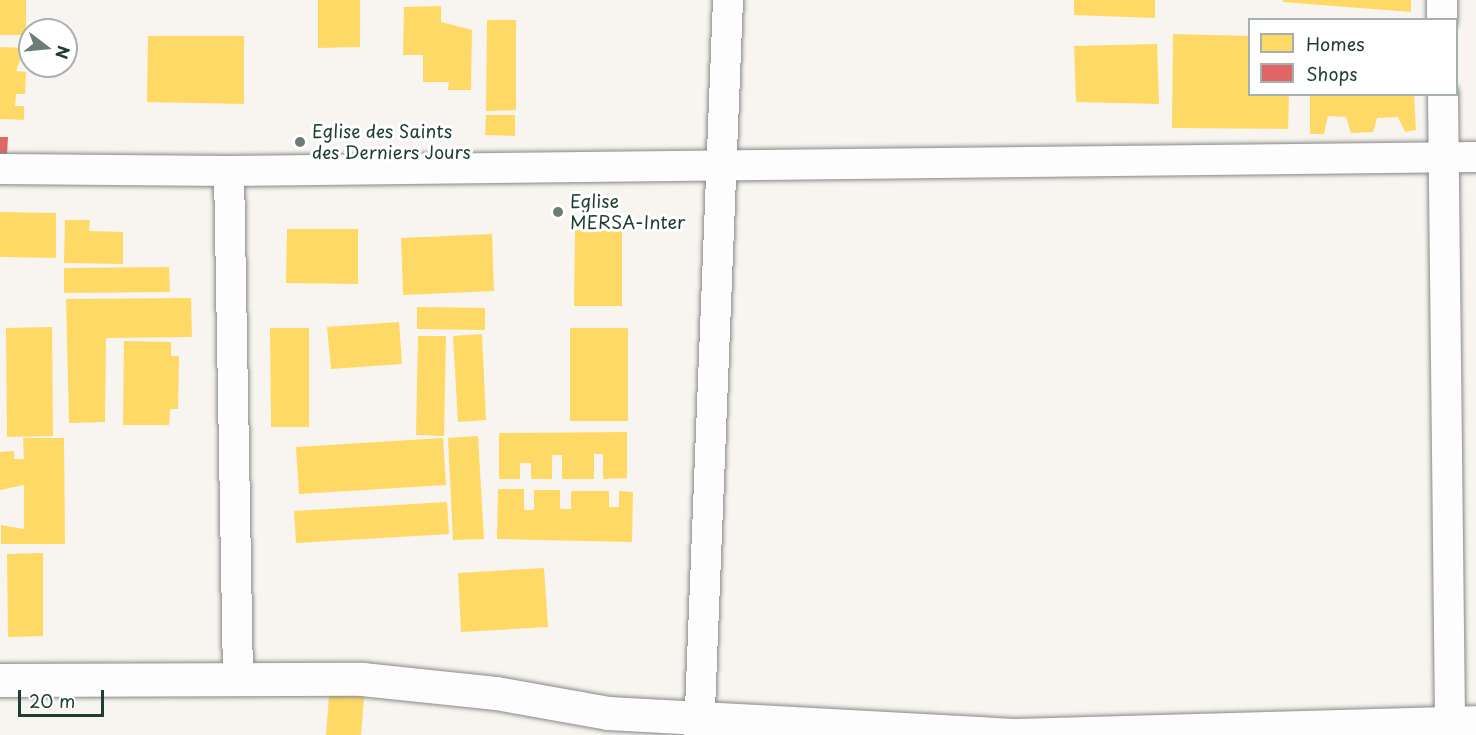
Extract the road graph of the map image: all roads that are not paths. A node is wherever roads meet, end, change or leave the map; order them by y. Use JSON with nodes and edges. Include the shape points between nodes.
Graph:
{"nodes":[{"id":1,"x":728,"y":0,"type":"edge"},
{"id":2,"x":1442,"y":0,"type":"edge"},
{"id":3,"x":1442,"y":18,"type":"edge"},
{"id":4,"x":1443,"y":96,"type":"edge"},
{"id":5,"x":1476,"y":157,"type":"edge"},
{"id":6,"x":1443,"y":158,"type":"junction"},
{"id":7,"x":723,"y":165,"type":"junction"},
{"id":8,"x":0,"y":169,"type":"edge"},
{"id":9,"x":229,"y":171,"type":"junction"},
{"id":10,"x":238,"y":676,"type":"junction"},
{"id":11,"x":0,"y":680,"type":"edge"},
{"id":12,"x":1463,"y":723,"type":"edge"},
{"id":13,"x":700,"y":728,"type":"edge"},
{"id":14,"x":1014,"y":735,"type":"edge"}],
"edges":[{"from":1,"to":7,"type":"street"},
{"from":2,"to":3,"type":"street"},
{"from":4,"to":6,"type":"street"},
{"from":5,"to":6,"type":"street"},
{"from":6,"to":7,"type":"street"},
{"from":6,"to":12,"type":"street"},
{"from":7,"to":9,"type":"street"},
{"from":7,"to":13,"type":"street"},
{"from":8,"to":9,"type":"street"},
{"from":9,"to":10,"type":"street"},
{"from":10,"to":11,"type":"street"},
{"from":10,"to":13,"type":"street","via":[[362,679]]},
{"from":12,"to":14,"type":"street"},
{"from":13,"to":14,"type":"street"}]}
